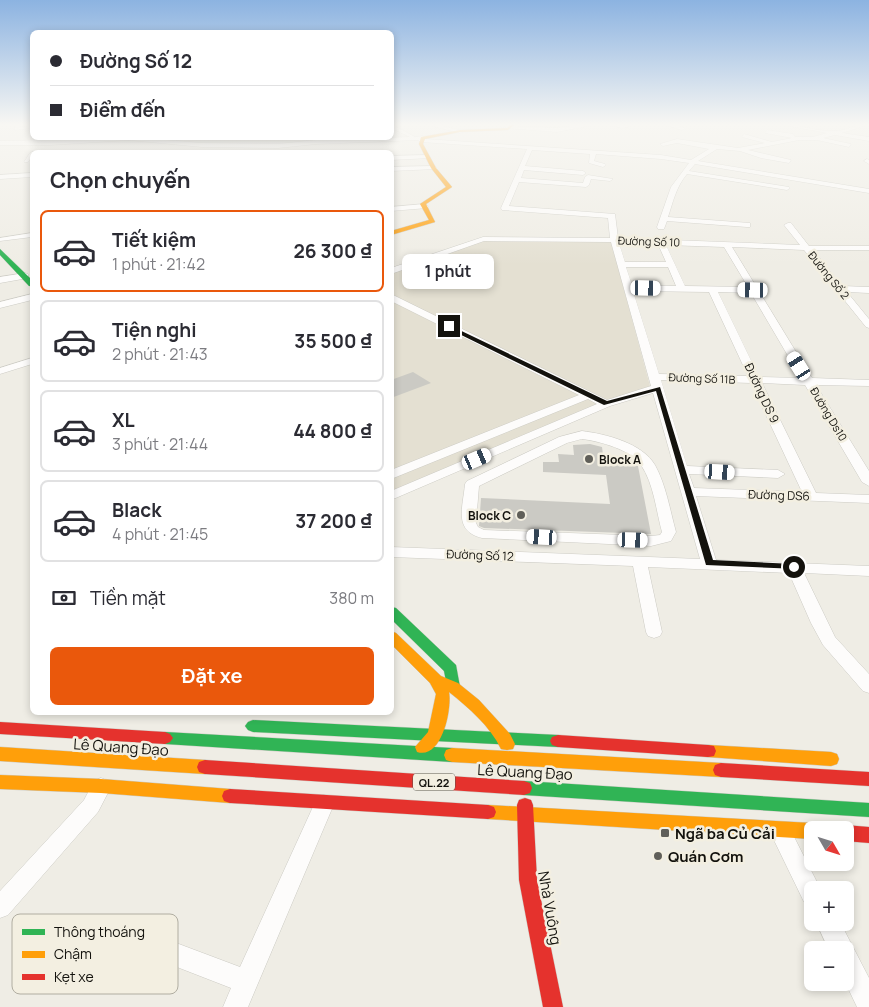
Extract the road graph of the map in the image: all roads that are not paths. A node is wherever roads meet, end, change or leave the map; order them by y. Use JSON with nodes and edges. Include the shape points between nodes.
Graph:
{"nodes":[{"id":1,"x":436,"y":171,"type":"edge"},
{"id":2,"x":521,"y":171,"type":"edge"},
{"id":3,"x":559,"y":171,"type":"edge"},
{"id":4,"x":752,"y":171,"type":"edge"},
{"id":5,"x":686,"y":172,"type":"joint"},
{"id":6,"x":583,"y":173,"type":"dead end"},
{"id":7,"x":30,"y":175,"type":"edge"},
{"id":8,"x":0,"y":177,"type":"edge"},
{"id":9,"x":610,"y":179,"type":"dead end"},
{"id":10,"x":798,"y":179,"type":"junction"},
{"id":11,"x":516,"y":180,"type":"junction"},
{"id":12,"x":788,"y":188,"type":"junction"},
{"id":13,"x":869,"y":191,"type":"edge"},
{"id":14,"x":777,"y":194,"type":"dead end"},
{"id":15,"x":424,"y":206,"type":"junction"},
{"id":16,"x":394,"y":209,"type":"edge"},
{"id":17,"x":664,"y":219,"type":"junction"},
{"id":18,"x":747,"y":225,"type":"dead end"},
{"id":19,"x":788,"y":225,"type":"dead end"},
{"id":20,"x":661,"y":227,"type":"dead end"},
{"id":21,"x":394,"y":233,"type":"edge"},
{"id":22,"x":30,"y":236,"type":"edge"},
{"id":23,"x":614,"y":240,"type":"junction"},
{"id":24,"x":661,"y":242,"type":"junction"},
{"id":25,"x":1,"y":243,"type":"edge"},
{"id":26,"x":727,"y":244,"type":"junction"},
{"id":27,"x":807,"y":248,"type":"junction"},
{"id":28,"x":869,"y":248,"type":"edge"},
{"id":29,"x":621,"y":264,"type":"junction"},
{"id":30,"x":671,"y":265,"type":"junction"},
{"id":31,"x":394,"y":270,"type":"edge"},
{"id":32,"x":30,"y":272,"type":"edge"},
{"id":33,"x":0,"y":280,"type":"edge"},
{"id":34,"x":628,"y":288,"type":"junction"},
{"id":35,"x":682,"y":289,"type":"junction"},
{"id":36,"x":712,"y":289,"type":"junction"},
{"id":37,"x":841,"y":289,"type":"junction"},
{"id":38,"x":753,"y":290,"type":"junction"},
{"id":39,"x":869,"y":290,"type":"edge"},
{"id":40,"x":30,"y":297,"type":"edge"},
{"id":41,"x":394,"y":298,"type":"edge"},
{"id":42,"x":0,"y":304,"type":"edge"},
{"id":43,"x":869,"y":325,"type":"edge"},
{"id":44,"x":30,"y":362,"type":"edge"},
{"id":45,"x":0,"y":371,"type":"edge"},
{"id":46,"x":756,"y":379,"type":"junction"},
{"id":47,"x":809,"y":381,"type":"junction"},
{"id":48,"x":656,"y":382,"type":"junction"},
{"id":49,"x":869,"y":383,"type":"edge"},
{"id":50,"x":588,"y":395,"type":"junction"},
{"id":51,"x":606,"y":404,"type":"junction"},
{"id":52,"x":545,"y":430,"type":"junction"},
{"id":53,"x":563,"y":440,"type":"junction"},
{"id":54,"x":472,"y":442,"type":"junction"},
{"id":55,"x":492,"y":453,"type":"junction"},
{"id":56,"x":682,"y":470,"type":"junction"},
{"id":57,"x":449,"y":471,"type":"junction"},
{"id":58,"x":394,"y":474,"type":"edge"},
{"id":59,"x":778,"y":474,"type":"dead end"},
{"id":60,"x":869,"y":482,"type":"edge"},
{"id":61,"x":472,"y":484,"type":"junction"},
{"id":62,"x":688,"y":492,"type":"junction"},
{"id":63,"x":394,"y":495,"type":"edge"},
{"id":64,"x":811,"y":497,"type":"junction"},
{"id":65,"x":869,"y":499,"type":"edge"},
{"id":66,"x":562,"y":538,"type":"junction"},
{"id":67,"x":394,"y":552,"type":"edge"},
{"id":68,"x":562,"y":558,"type":"junction"},
{"id":69,"x":639,"y":561,"type":"junction"},
{"id":70,"x":710,"y":563,"type":"junction"},
{"id":71,"x":794,"y":567,"type":"junction"},
{"id":72,"x":869,"y":570,"type":"edge"},
{"id":73,"x":394,"y":614,"type":"edge"},
{"id":74,"x":654,"y":632,"type":"dead end"},
{"id":75,"x":394,"y":639,"type":"edge"},
{"id":76,"x":436,"y":680,"type":"junction"},
{"id":77,"x":869,"y":686,"type":"edge"},
{"id":78,"x":453,"y":687,"type":"junction"},
{"id":79,"x":238,"y":725,"type":"dead end"},
{"id":80,"x":0,"y":728,"type":"edge"},
{"id":81,"x":436,"y":735,"type":"junction"},
{"id":82,"x":505,"y":738,"type":"junction"},
{"id":83,"x":417,"y":753,"type":"junction"},
{"id":84,"x":0,"y":754,"type":"edge"},
{"id":85,"x":840,"y":759,"type":"dead end"},
{"id":86,"x":518,"y":772,"type":"junction"},
{"id":87,"x":869,"y":779,"type":"edge"},
{"id":88,"x":0,"y":782,"type":"edge"},
{"id":89,"x":101,"y":786,"type":"junction"},
{"id":90,"x":324,"y":803,"type":"junction"},
{"id":91,"x":766,"y":803,"type":"junction"},
{"id":92,"x":869,"y":810,"type":"edge"},
{"id":93,"x":526,"y":814,"type":"junction"},
{"id":94,"x":780,"y":829,"type":"junction"},
{"id":95,"x":804,"y":830,"type":"edge"},
{"id":96,"x":854,"y":834,"type":"edge"},
{"id":97,"x":869,"y":835,"type":"edge"},
{"id":98,"x":806,"y":881,"type":"edge"},
{"id":99,"x":0,"y":907,"type":"edge"},
{"id":100,"x":178,"y":956,"type":"edge"},
{"id":101,"x":854,"y":975,"type":"edge"},
{"id":102,"x":246,"y":981,"type":"junction"},
{"id":103,"x":869,"y":1004,"type":"edge"},
{"id":104,"x":235,"y":1007,"type":"edge"},
{"id":105,"x":552,"y":1007,"type":"edge"}],
"edges":[{"from":1,"to":15,"type":"main road","via":[[449,187]]},
{"from":2,"to":11,"type":"street"},
{"from":3,"to":6,"type":"street"},
{"from":4,"to":10,"type":"street"},
{"from":5,"to":12,"type":"street"},
{"from":5,"to":17,"type":"street","via":[[674,187]]},
{"from":7,"to":8,"type":"street"},
{"from":9,"to":11,"type":"street","via":[[588,177],[586,185]]},
{"from":10,"to":12,"type":"street"},
{"from":10,"to":13,"type":"street"},
{"from":11,"to":23,"type":"street","via":[[505,208],[612,216]]},
{"from":12,"to":14,"type":"street"},
{"from":15,"to":16,"type":"street"},
{"from":15,"to":21,"type":"main road","via":[[433,221]]},
{"from":17,"to":18,"type":"street"},
{"from":17,"to":20,"type":"street"},
{"from":19,"to":27,"type":"street","name":"Đường Số 2"},
{"from":22,"to":25,"type":"street"},
{"from":23,"to":24,"type":"street","name":"Đường Số 10"},
{"from":23,"to":29,"type":"street"},
{"from":23,"to":31,"type":"street","name":"Đường Số 10","via":[[491,239],[472,242]]},
{"from":24,"to":26,"type":"street","name":"Đường Số 10"},
{"from":24,"to":30,"type":"street"},
{"from":25,"to":32,"type":"main road"},
{"from":26,"to":27,"type":"street","name":"Đường Số 10"},
{"from":26,"to":38,"type":"street","name":"Đường Ds10"},
{"from":27,"to":28,"type":"street","name":"Đường Số 10"},
{"from":27,"to":37,"type":"street","name":"Đường Số 2"},
{"from":29,"to":30,"type":"street"},
{"from":29,"to":34,"type":"street"},
{"from":30,"to":35,"type":"street"},
{"from":32,"to":33,"type":"street"},
{"from":34,"to":35,"type":"street"},
{"from":34,"to":48,"type":"street"},
{"from":35,"to":36,"type":"street"},
{"from":36,"to":38,"type":"street"},
{"from":36,"to":46,"type":"street","name":"Đường DS 9"},
{"from":37,"to":39,"type":"street"},
{"from":37,"to":43,"type":"street","name":"Đường Số 2"},
{"from":38,"to":47,"type":"street","name":"Đường Ds10"},
{"from":40,"to":42,"type":"street"},
{"from":41,"to":50,"type":"street"},
{"from":44,"to":45,"type":"street"},
{"from":46,"to":47,"type":"street","name":"Đường Số 11B"},
{"from":46,"to":48,"type":"street","name":"Đường Số 11B"},
{"from":46,"to":64,"type":"street","name":"Đường DS 9"},
{"from":47,"to":49,"type":"street","name":"Đường Số 11B"},
{"from":47,"to":60,"type":"street","name":"Đường Ds10"},
{"from":48,"to":51,"type":"street","name":"Đường Số 11B"},
{"from":48,"to":56,"type":"street"},
{"from":50,"to":51,"type":"street"},
{"from":50,"to":54,"type":"street"},
{"from":51,"to":52,"type":"street","name":"Đường Số 11B"},
{"from":52,"to":53,"type":"street"},
{"from":52,"to":55,"type":"street","name":"Đường Số 11B"},
{"from":53,"to":61,"type":"street"},
{"from":53,"to":66,"type":"street","via":[[577,435],[595,437],[620,446],[645,461],[669,532],[666,538],[658,541]]},
{"from":54,"to":55,"type":"street"},
{"from":54,"to":58,"type":"street"},
{"from":55,"to":57,"type":"street","name":"Đường Số 11B"},
{"from":56,"to":59,"type":"street"},
{"from":56,"to":62,"type":"street"},
{"from":57,"to":61,"type":"street"},
{"from":57,"to":63,"type":"street","name":"Đường Số 11B"},
{"from":61,"to":66,"type":"street","via":[[469,523],[476,532]]},
{"from":62,"to":64,"type":"street","name":"Đường DS6"},
{"from":62,"to":70,"type":"street"},
{"from":64,"to":65,"type":"street","name":"Đường DS6"},
{"from":66,"to":68,"type":"street"},
{"from":67,"to":68,"type":"street","name":"Đường Số 12"},
{"from":68,"to":69,"type":"street","name":"Đường Số 12"},
{"from":69,"to":70,"type":"street","name":"Đường Số 12"},
{"from":69,"to":74,"type":"street"},
{"from":70,"to":71,"type":"street","name":"Đường Số 12"},
{"from":71,"to":72,"type":"street","name":"Đường Số 12"},
{"from":71,"to":77,"type":"street","via":[[829,641]]},
{"from":73,"to":78,"type":"main road","via":[[452,668]]},
{"from":75,"to":76,"type":"main road"},
{"from":76,"to":78,"type":"main road","name":"Nhà Vuông"},
{"from":76,"to":81,"type":"main road","via":[[443,694]]},
{"from":78,"to":82,"type":"main road","name":"Nhà Vuông","via":[[474,704]]},
{"from":79,"to":81,"type":"main road"},
{"from":80,"to":83,"type":"main road","name":"Lê Quang Đạo","number":"QL.22"},
{"from":81,"to":82,"type":"main road"},
{"from":81,"to":83,"type":"main road"},
{"from":82,"to":85,"type":"main road"},
{"from":82,"to":86,"type":"main road","name":"Nhà Vuông"},
{"from":83,"to":86,"type":"main road","name":"Lê Quang Đạo","number":"QL.22"},
{"from":84,"to":86,"type":"main road","name":"Lê Quang Đạo","number":"QL.22","via":[[393,780]]},
{"from":86,"to":87,"type":"main road","name":"Lê Quang Đạo","number":"QL.22"},
{"from":86,"to":91,"type":"main road","name":"Lê Quang Đạo","number":"QL.22"},
{"from":86,"to":93,"type":"main road","name":"Nhà Vuông"},
{"from":88,"to":89,"type":"main road","number":"QL.22"},
{"from":89,"to":90,"type":"main road","number":"QL.22"},
{"from":89,"to":99,"type":"street","via":[[90,806]]},
{"from":90,"to":93,"type":"main road","number":"QL.22"},
{"from":90,"to":102,"type":"street"},
{"from":91,"to":92,"type":"main road","name":"Lê Quang Đạo","number":"QL.22"},
{"from":91,"to":94,"type":"street"},
{"from":93,"to":94,"type":"main road","number":"QL.22"},
{"from":93,"to":105,"type":"main road","name":"Nhà Vuông","via":[[528,880]]},
{"from":94,"to":95,"type":"main road","number":"QL.22"},
{"from":94,"to":98,"type":"street"},
{"from":96,"to":97,"type":"main road"},
{"from":100,"to":102,"type":"street"},
{"from":101,"to":103,"type":"street"},
{"from":102,"to":104,"type":"street"}]}
